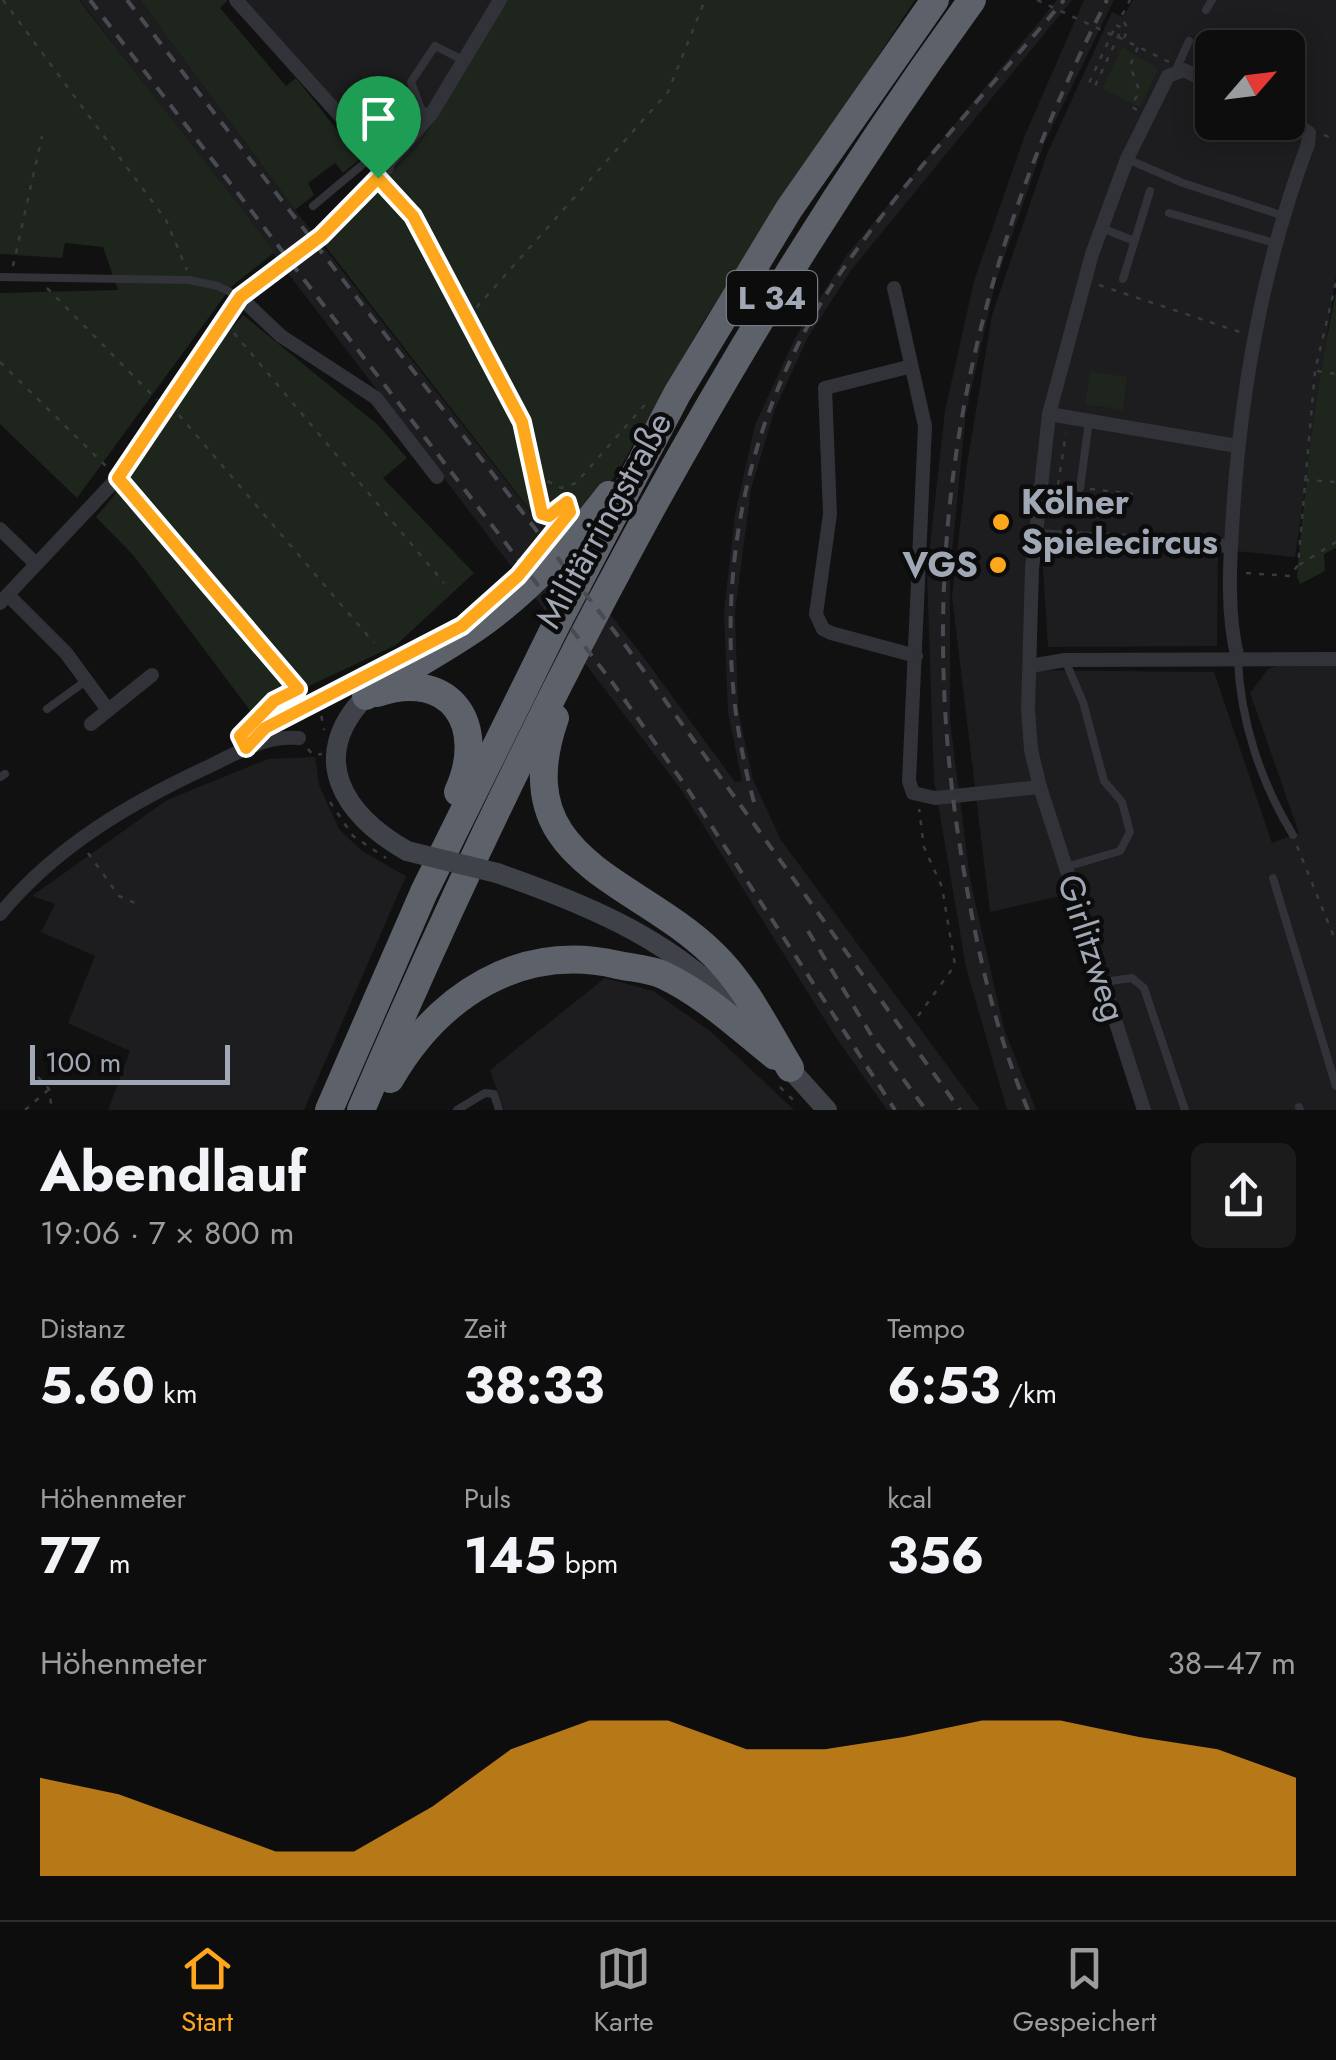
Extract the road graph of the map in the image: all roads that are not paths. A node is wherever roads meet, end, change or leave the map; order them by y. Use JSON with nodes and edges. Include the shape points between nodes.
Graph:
{"nodes":[{"id":1,"x":236,"y":0,"type":"edge"},
{"id":2,"x":500,"y":0,"type":"edge"},
{"id":3,"x":935,"y":0,"type":"edge"},
{"id":4,"x":972,"y":0,"type":"edge"},
{"id":5,"x":984,"y":0,"type":"edge"},
{"id":6,"x":1212,"y":0,"type":"edge"},
{"id":7,"x":1206,"y":10,"type":"dead end"},
{"id":8,"x":950,"y":30,"type":"junction"},
{"id":9,"x":1188,"y":41,"type":"dead end"},
{"id":10,"x":465,"y":62,"type":"junction"},
{"id":11,"x":1176,"y":72,"type":"junction"},
{"id":12,"x":1195,"y":76,"type":"edge"},
{"id":13,"x":430,"y":116,"type":"junction"},
{"id":14,"x":1305,"y":131,"type":"edge"},
{"id":15,"x":374,"y":155,"type":"junction"},
{"id":16,"x":1127,"y":159,"type":"junction"},
{"id":17,"x":382,"y":173,"type":"junction"},
{"id":18,"x":1150,"y":191,"type":"dead end"},
{"id":19,"x":313,"y":206,"type":"dead end"},
{"id":20,"x":1169,"y":213,"type":"dead end"},
{"id":21,"x":1281,"y":216,"type":"junction"},
{"id":22,"x":1101,"y":228,"type":"junction"},
{"id":23,"x":1134,"y":241,"type":"junction"},
{"id":24,"x":1274,"y":243,"type":"junction"},
{"id":25,"x":5,"y":278,"type":"edge"},
{"id":26,"x":1123,"y":279,"type":"dead end"},
{"id":27,"x":894,"y":288,"type":"dead end"},
{"id":28,"x":240,"y":297,"type":"junction"},
{"id":29,"x":908,"y":368,"type":"junction"},
{"id":30,"x":677,"y":394,"type":"junction"},
{"id":31,"x":1050,"y":414,"type":"junction"},
{"id":32,"x":1088,"y":426,"type":"junction"},
{"id":33,"x":1237,"y":446,"type":"junction"},
{"id":34,"x":438,"y":478,"type":"dead end"},
{"id":35,"x":1080,"y":488,"type":"dead end"},
{"id":36,"x":0,"y":529,"type":"edge"},
{"id":37,"x":1035,"y":536,"type":"junction"},
{"id":38,"x":1231,"y":546,"type":"junction"},
{"id":39,"x":36,"y":564,"type":"junction"},
{"id":40,"x":614,"y":578,"type":"junction"},
{"id":41,"x":4,"y":599,"type":"edge"},
{"id":42,"x":916,"y":656,"type":"junction"},
{"id":43,"x":1238,"y":659,"type":"junction"},
{"id":44,"x":1336,"y":659,"type":"edge"},
{"id":45,"x":1065,"y":660,"type":"junction"},
{"id":46,"x":1030,"y":666,"type":"junction"},
{"id":47,"x":152,"y":675,"type":"dead end"},
{"id":48,"x":87,"y":680,"type":"junction"},
{"id":49,"x":360,"y":690,"type":"junction"},
{"id":50,"x":47,"y":709,"type":"dead end"},
{"id":51,"x":108,"y":710,"type":"junction"},
{"id":52,"x":91,"y":724,"type":"dead end"},
{"id":53,"x":299,"y":738,"type":"dead end"},
{"id":54,"x":1040,"y":787,"type":"junction"},
{"id":55,"x":1293,"y":834,"type":"road end"},
{"id":56,"x":1066,"y":867,"type":"junction"},
{"id":57,"x":1273,"y":878,"type":"dead end"},
{"id":58,"x":424,"y":892,"type":"junction"},
{"id":59,"x":0,"y":914,"type":"edge"},
{"id":60,"x":1103,"y":982,"type":"junction"},
{"id":61,"x":790,"y":1068,"type":"junction"},
{"id":62,"x":1336,"y":1086,"type":"edge"},
{"id":63,"x":362,"y":1107,"type":"edge"},
{"id":64,"x":329,"y":1110,"type":"edge"},
{"id":65,"x":456,"y":1110,"type":"edge"},
{"id":66,"x":499,"y":1110,"type":"edge"},
{"id":67,"x":826,"y":1110,"type":"edge"},
{"id":68,"x":1144,"y":1110,"type":"edge"},
{"id":69,"x":1185,"y":1110,"type":"edge"}],
"edges":[{"from":1,"to":15,"type":"street"},
{"from":2,"to":10,"type":"street"},
{"from":3,"to":30,"type":"highway","name":"Militärringstraße","number":"L 34","via":[[789,209]]},
{"from":4,"to":8,"type":"highway","name":"Militärringstraße","number":"L 34"},
{"from":5,"to":8,"type":"highway","number":"L 34"},
{"from":6,"to":7,"type":"lane"},
{"from":8,"to":40,"type":"highway","name":"Militärringstraße","number":"L 34","via":[[755,325]]},
{"from":9,"to":11,"type":"lane"},
{"from":10,"to":13,"type":"street"},
{"from":10,"to":13,"type":"lane","via":[[436,46],[411,82],[420,109]]},
{"from":11,"to":12,"type":"street"},
{"from":11,"to":16,"type":"street","name":"Girlitzweg","via":[[1154,100]]},
{"from":13,"to":17,"type":"street"},
{"from":14,"to":21,"type":"street"},
{"from":15,"to":17,"type":"street"},
{"from":15,"to":19,"type":"lane"},
{"from":16,"to":21,"type":"lane"},
{"from":16,"to":22,"type":"street","name":"Girlitzweg"},
{"from":17,"to":28,"type":"street","bridge":true,"via":[[327,230]]},
{"from":18,"to":23,"type":"lane"},
{"from":20,"to":24,"type":"lane"},
{"from":21,"to":24,"type":"street"},
{"from":22,"to":23,"type":"lane"},
{"from":22,"to":31,"type":"street","name":"Girlitzweg"},
{"from":23,"to":26,"type":"lane"},
{"from":24,"to":33,"type":"street"},
{"from":25,"to":28,"type":"lane","via":[[188,280]]},
{"from":27,"to":29,"type":"street"},
{"from":28,"to":34,"type":"street","via":[[281,336],[376,398]]},
{"from":28,"to":39,"type":"street","via":[[118,478]]},
{"from":29,"to":42,"type":"street","via":[[924,426]]},
{"from":29,"to":42,"type":"street","via":[[825,388],[831,502],[816,614],[823,629]]},
{"from":30,"to":49,"type":"highway","number":"L 34","via":[[616,487],[531,584],[483,623]]},
{"from":30,"to":58,"type":"highway","name":"Militärringstraße","number":"L 34"},
{"from":31,"to":32,"type":"street"},
{"from":31,"to":37,"type":"street","name":"Girlitzweg"},
{"from":32,"to":33,"type":"street"},
{"from":32,"to":35,"type":"lane"},
{"from":33,"to":38,"type":"street"},
{"from":36,"to":39,"type":"street"},
{"from":37,"to":38,"type":"street"},
{"from":37,"to":46,"type":"street","name":"Girlitzweg"},
{"from":38,"to":43,"type":"street"},
{"from":39,"to":41,"type":"street"},
{"from":40,"to":61,"type":"highway","number":"L 34","via":[[546,746],[542,782],[548,808],[558,833],[587,866],[681,924],[716,956]]},
{"from":40,"to":63,"type":"highway","name":"Militärringstraße","number":"L 34","via":[[472,854]]},
{"from":41,"to":48,"type":"street"},
{"from":42,"to":54,"type":"street","via":[[909,781],[919,798]]},
{"from":43,"to":44,"type":"street"},
{"from":43,"to":45,"type":"street"},
{"from":43,"to":55,"type":"lane","via":[[1240,700],[1253,743],[1275,806]]},
{"from":45,"to":46,"type":"street"},
{"from":45,"to":56,"type":"lane","via":[[1104,781],[1122,802],[1130,832],[1120,851]]},
{"from":46,"to":54,"type":"street","name":"Girlitzweg","via":[[1028,724]]},
{"from":47,"to":51,"type":"street"},
{"from":48,"to":50,"type":"lane"},
{"from":48,"to":51,"type":"street"},
{"from":49,"to":58,"type":"highway","number":"L 34","via":[[420,686],[454,704],[466,723],[468,769],[436,840]]},
{"from":49,"to":61,"type":"main road","number":"L 34","bridge":true,"via":[[335,752],[338,778],[369,826],[407,851],[497,873],[644,933],[736,1007]]},
{"from":51,"to":52,"type":"street"},
{"from":53,"to":59,"type":"street","via":[[280,736],[246,748],[110,817],[63,850]]},
{"from":54,"to":56,"type":"street","name":"Girlitzweg"},
{"from":56,"to":60,"type":"street","name":"Girlitzweg"},
{"from":57,"to":62,"type":"lane"},
{"from":58,"to":64,"type":"highway","name":"Militärringstraße","number":"L 34"},
{"from":60,"to":68,"type":"street","name":"Girlitzweg"},
{"from":60,"to":69,"type":"lane","via":[[1132,978],[1144,988]]},
{"from":61,"to":63,"type":"highway","number":"L 34","via":[[662,974],[584,957],[511,968],[453,1000]]},
{"from":61,"to":67,"type":"main road","number":"L 34"},
{"from":65,"to":66,"type":"lane","via":[[484,1093],[494,1094]]}]}
